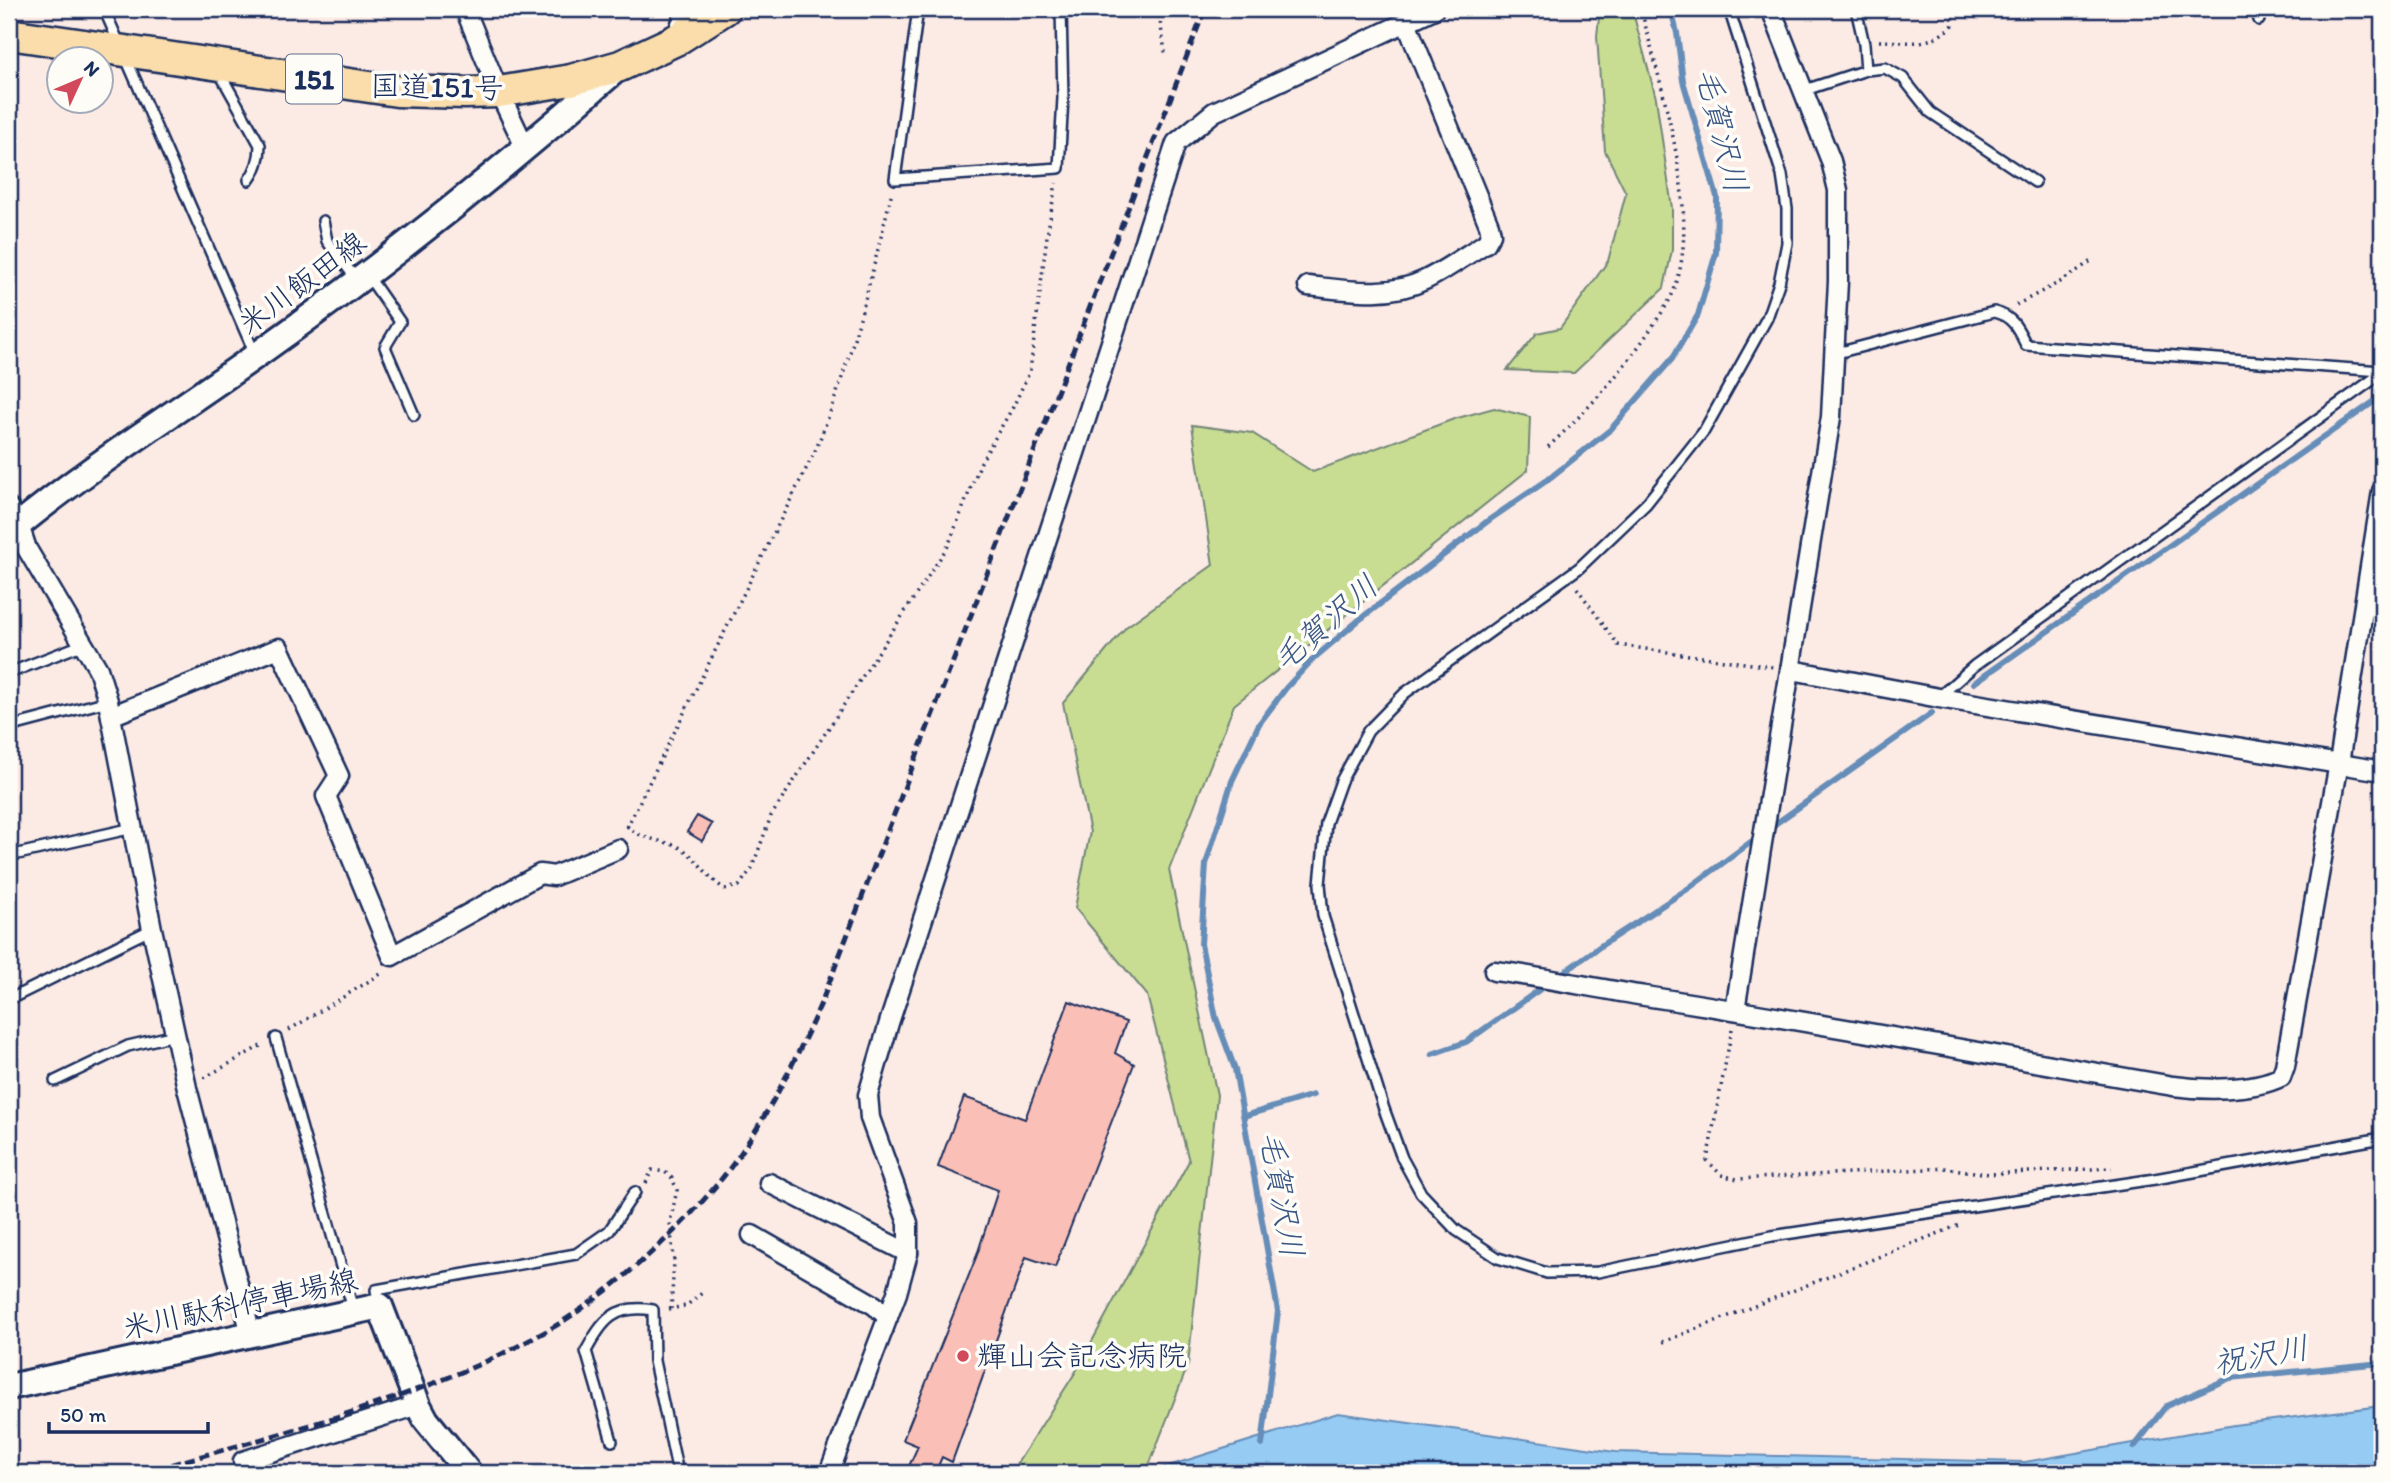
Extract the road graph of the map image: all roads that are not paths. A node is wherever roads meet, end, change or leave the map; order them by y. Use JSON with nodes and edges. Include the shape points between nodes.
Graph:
{"nodes":[{"id":1,"x":104,"y":9,"type":"edge"},
{"id":2,"x":465,"y":9,"type":"edge"},
{"id":3,"x":686,"y":9,"type":"edge"},
{"id":4,"x":725,"y":9,"type":"edge"},
{"id":5,"x":918,"y":9,"type":"edge"},
{"id":6,"x":1060,"y":9,"type":"edge"},
{"id":7,"x":1729,"y":9,"type":"edge"},
{"id":8,"x":1771,"y":9,"type":"edge"},
{"id":9,"x":1856,"y":9,"type":"edge"},
{"id":10,"x":2256,"y":9,"type":"edge"},
{"id":11,"x":1427,"y":10,"type":"edge"},
{"id":12,"x":2259,"y":20,"type":"dead end"},
{"id":13,"x":1406,"y":22,"type":"junction"},
{"id":14,"x":9,"y":34,"type":"edge"},
{"id":15,"x":676,"y":40,"type":"junction"},
{"id":16,"x":123,"y":51,"type":"junction"},
{"id":17,"x":215,"y":66,"type":"junction"},
{"id":18,"x":620,"y":66,"type":"junction"},
{"id":19,"x":1866,"y":70,"type":"junction"},
{"id":20,"x":1805,"y":90,"type":"junction"},
{"id":21,"x":499,"y":92,"type":"junction"},
{"id":22,"x":526,"y":149,"type":"junction"},
{"id":23,"x":249,"y":180,"type":"dead end"},
{"id":24,"x":2035,"y":182,"type":"dead end"},
{"id":25,"x":324,"y":221,"type":"dead end"},
{"id":26,"x":362,"y":278,"type":"junction"},
{"id":27,"x":1308,"y":286,"type":"dead end"},
{"id":28,"x":1833,"y":354,"type":"junction"},
{"id":29,"x":256,"y":356,"type":"junction"},
{"id":30,"x":2382,"y":372,"type":"edge"},
{"id":31,"x":414,"y":415,"type":"dead end"},
{"id":32,"x":2382,"y":491,"type":"edge"},
{"id":33,"x":12,"y":522,"type":"edge"},
{"id":34,"x":84,"y":644,"type":"junction"},
{"id":35,"x":1792,"y":670,"type":"junction"},
{"id":36,"x":9,"y":673,"type":"edge"},
{"id":37,"x":1939,"y":698,"type":"junction"},
{"id":38,"x":110,"y":708,"type":"junction"},
{"id":39,"x":9,"y":727,"type":"edge"},
{"id":40,"x":2339,"y":763,"type":"junction"},
{"id":41,"x":2382,"y":771,"type":"edge"},
{"id":42,"x":133,"y":828,"type":"junction"},
{"id":43,"x":618,"y":849,"type":"road end"},
{"id":44,"x":9,"y":856,"type":"edge"},
{"id":45,"x":152,"y":929,"type":"junction"},
{"id":46,"x":1494,"y":971,"type":"dead end"},
{"id":47,"x":12,"y":998,"type":"dead end"},
{"id":48,"x":1735,"y":1010,"type":"junction"},
{"id":49,"x":176,"y":1035,"type":"junction"},
{"id":50,"x":275,"y":1038,"type":"road end"},
{"id":51,"x":55,"y":1081,"type":"dead end"},
{"id":52,"x":2382,"y":1138,"type":"edge"},
{"id":53,"x":769,"y":1184,"type":"dead end"},
{"id":54,"x":635,"y":1192,"type":"dead end"},
{"id":55,"x":752,"y":1235,"type":"dead end"},
{"id":56,"x":908,"y":1253,"type":"junction"},
{"id":57,"x":380,"y":1306,"type":"junction"},
{"id":58,"x":353,"y":1311,"type":"junction"},
{"id":59,"x":888,"y":1318,"type":"junction"},
{"id":60,"x":251,"y":1334,"type":"junction"},
{"id":61,"x":9,"y":1387,"type":"edge"},
{"id":62,"x":418,"y":1405,"type":"junction"},
{"id":63,"x":612,"y":1441,"type":"dead end"},
{"id":64,"x":243,"y":1461,"type":"dead end"},
{"id":65,"x":469,"y":1473,"type":"edge"},
{"id":66,"x":678,"y":1473,"type":"edge"},
{"id":67,"x":829,"y":1473,"type":"edge"}],
"edges":[{"from":1,"to":16,"type":"lane"},
{"from":2,"to":21,"type":"street"},
{"from":3,"to":15,"type":"street"},
{"from":4,"to":15,"type":"highway","name":"国道151号","number":"151"},
{"from":5,"to":6,"type":"lane","via":[[895,179],[1059,167],[1063,97]]},
{"from":7,"to":52,"type":"lane","via":[[1782,175],[1787,209],[1787,243],[1767,318],[1704,431],[1646,504],[1579,568],[1405,692],[1368,731],[1341,781],[1326,823],[1323,916],[1380,1096],[1402,1158],[1421,1193],[1456,1230],[1498,1258],[1547,1273],[1598,1272],[1772,1236],[2155,1179]]},
{"from":8,"to":20,"type":"street"},
{"from":9,"to":19,"type":"lane"},
{"from":10,"to":12,"type":"lane"},
{"from":11,"to":13,"type":"street"},
{"from":13,"to":27,"type":"street","via":[[1491,234],[1486,243],[1424,281],[1403,287],[1372,293]]},
{"from":13,"to":56,"type":"street","via":[[1214,112],[1176,143],[869,1095],[870,1118],[908,1223]]},
{"from":14,"to":16,"type":"highway","name":"国道151号","number":"151"},
{"from":15,"to":18,"type":"highway","name":"国道151号","number":"151"},
{"from":16,"to":17,"type":"highway","name":"国道151号","number":"151"},
{"from":16,"to":29,"type":"lane"},
{"from":17,"to":21,"type":"highway","name":"国道151号","number":"151","via":[[397,91]]},
{"from":17,"to":23,"type":"lane","via":[[260,145],[256,170]]},
{"from":18,"to":21,"type":"highway","name":"国道151号","number":"151"},
{"from":18,"to":22,"type":"main road","name":"米川飯田線"},
{"from":19,"to":20,"type":"lane"},
{"from":19,"to":24,"type":"lane","via":[[1885,68],[1903,78],[1930,112]]},
{"from":20,"to":28,"type":"street","via":[[1838,190]]},
{"from":21,"to":22,"type":"street"},
{"from":22,"to":26,"type":"main road","name":"米川飯田線"},
{"from":25,"to":26,"type":"lane","via":[[327,241]]},
{"from":26,"to":29,"type":"main road","name":"米川飯田線"},
{"from":26,"to":31,"type":"lane","via":[[400,322],[385,347]]},
{"from":28,"to":30,"type":"lane","via":[[1994,312],[2015,323],[2026,345]]},
{"from":28,"to":35,"type":"street","via":[[1832,417]]},
{"from":29,"to":33,"type":"main road","name":"米川飯田線"},
{"from":30,"to":37,"type":"lane","via":[[1974,666]]},
{"from":32,"to":40,"type":"street"},
{"from":33,"to":34,"type":"street"},
{"from":34,"to":36,"type":"lane"},
{"from":34,"to":38,"type":"street"},
{"from":35,"to":37,"type":"street"},
{"from":35,"to":48,"type":"street"},
{"from":37,"to":40,"type":"street"},
{"from":38,"to":39,"type":"lane"},
{"from":38,"to":42,"type":"street"},
{"from":38,"to":43,"type":"street","via":[[279,648],[339,775],[326,796],[393,956],[540,874],[554,876]]},
{"from":40,"to":41,"type":"street"},
{"from":40,"to":48,"type":"street","via":[[2285,1066],[2281,1077],[2272,1081],[2197,1089],[2173,1086]]},
{"from":42,"to":44,"type":"lane"},
{"from":42,"to":45,"type":"street"},
{"from":45,"to":47,"type":"lane"},
{"from":45,"to":49,"type":"street"},
{"from":46,"to":48,"type":"street"},
{"from":49,"to":51,"type":"lane","via":[[128,1046]]},
{"from":49,"to":60,"type":"street"},
{"from":50,"to":58,"type":"lane"},
{"from":53,"to":56,"type":"street"},
{"from":54,"to":57,"type":"lane","via":[[609,1231],[576,1254],[376,1290]]},
{"from":55,"to":59,"type":"street","via":[[874,1305]]},
{"from":56,"to":59,"type":"street"},
{"from":57,"to":58,"type":"main road","name":"米川駄科停車場線"},
{"from":57,"to":62,"type":"main road","name":"米川駄科停車場線"},
{"from":58,"to":60,"type":"main road","name":"米川駄科停車場線"},
{"from":59,"to":67,"type":"street"},
{"from":60,"to":61,"type":"main road","name":"米川駄科停車場線"},
{"from":62,"to":64,"type":"street"},
{"from":62,"to":65,"type":"main road","name":"米川駄科停車場線"},
{"from":63,"to":66,"type":"lane","via":[[586,1351],[601,1324],[619,1311],[635,1307],[653,1310],[654,1361]]}]}
